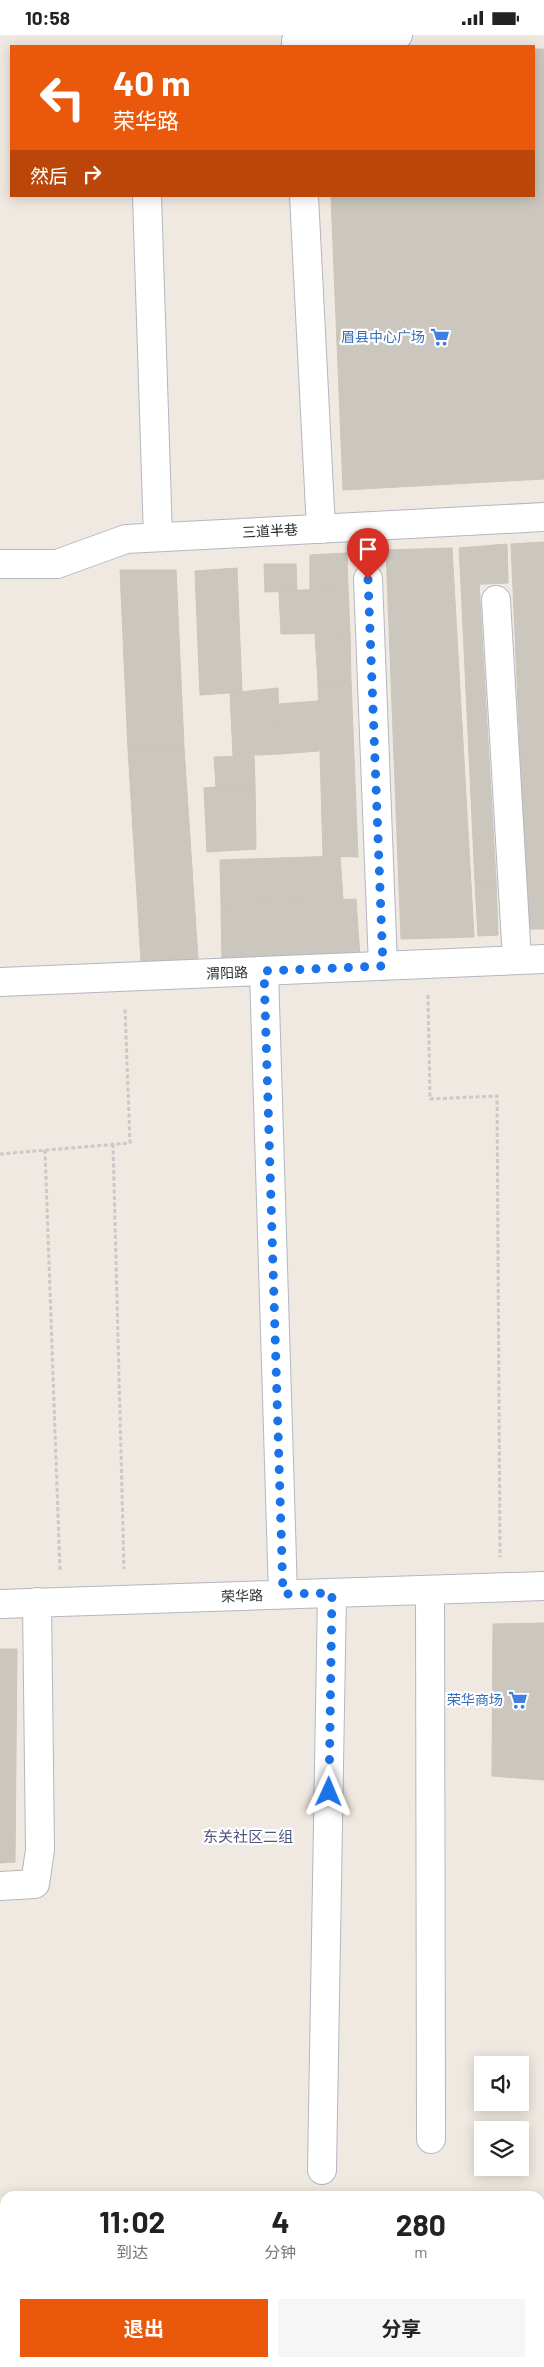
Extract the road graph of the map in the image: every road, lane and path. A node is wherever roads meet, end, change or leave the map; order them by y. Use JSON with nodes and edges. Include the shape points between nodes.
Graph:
{"nodes":[{"id":1,"x":398,"y":35,"type":"edge"},
{"id":2,"x":296,"y":45,"type":"edge"},
{"id":3,"x":146,"y":197,"type":"edge"},
{"id":4,"x":304,"y":197,"type":"edge"},
{"id":5,"x":544,"y":517,"type":"edge"},
{"id":6,"x":321,"y":529,"type":"junction"},
{"id":7,"x":158,"y":537,"type":"junction"},
{"id":8,"x":0,"y":564,"type":"edge"},
{"id":9,"x":368,"y":579,"type":"dead end"},
{"id":10,"x":496,"y":600,"type":"dead end"},
{"id":11,"x":544,"y":959,"type":"edge"},
{"id":12,"x":517,"y":960,"type":"junction"},
{"id":13,"x":427,"y":963,"type":"junction"},
{"id":14,"x":383,"y":966,"type":"junction"},
{"id":15,"x":264,"y":971,"type":"junction"},
{"id":16,"x":124,"y":976,"type":"junction"},
{"id":17,"x":0,"y":982,"type":"edge"},
{"id":18,"x":113,"y":1144,"type":"junction"},
{"id":19,"x":45,"y":1150,"type":"junction"},
{"id":20,"x":0,"y":1154,"type":"edge"},
{"id":21,"x":544,"y":1586,"type":"edge"},
{"id":22,"x":500,"y":1588,"type":"junction"},
{"id":23,"x":430,"y":1590,"type":"junction"},
{"id":24,"x":332,"y":1593,"type":"junction"},
{"id":25,"x":283,"y":1594,"type":"junction"},
{"id":26,"x":124,"y":1599,"type":"junction"},
{"id":27,"x":49,"y":1602,"type":"junction"},
{"id":28,"x":0,"y":1603,"type":"edge"},
{"id":29,"x":0,"y":1885,"type":"edge"},
{"id":30,"x":432,"y":2139,"type":"dead end"},
{"id":31,"x":322,"y":2170,"type":"dead end"}],
"edges":[{"from":1,"to":2,"type":"street","via":[[296,41]]},
{"from":3,"to":7,"type":"street"},
{"from":4,"to":6,"type":"street"},
{"from":5,"to":6,"type":"street","name":"三道半巷"},
{"from":6,"to":7,"type":"street","name":"三道半巷"},
{"from":7,"to":8,"type":"street","name":"三道半巷","via":[[126,539],[57,564]]},
{"from":9,"to":14,"type":"street"},
{"from":10,"to":12,"type":"street"},
{"from":11,"to":12,"type":"street","name":"渭阳路"},
{"from":12,"to":13,"type":"street","name":"渭阳路"},
{"from":13,"to":14,"type":"street","name":"渭阳路"},
{"from":13,"to":22,"type":"path","via":[[430,1099],[497,1096]]},
{"from":14,"to":15,"type":"street","name":"渭阳路"},
{"from":15,"to":16,"type":"street","name":"渭阳路"},
{"from":15,"to":25,"type":"street"},
{"from":16,"to":17,"type":"street","name":"渭阳路"},
{"from":16,"to":18,"type":"path","via":[[130,1143]]},
{"from":18,"to":19,"type":"path"},
{"from":18,"to":26,"type":"path"},
{"from":19,"to":20,"type":"path"},
{"from":19,"to":27,"type":"path"},
{"from":21,"to":22,"type":"street","name":"荣华路"},
{"from":22,"to":23,"type":"street","name":"荣华路"},
{"from":23,"to":24,"type":"street","name":"荣华路"},
{"from":23,"to":30,"type":"street"},
{"from":24,"to":25,"type":"street","name":"荣华路"},
{"from":24,"to":31,"type":"street"},
{"from":25,"to":26,"type":"street","name":"荣华路"},
{"from":26,"to":27,"type":"street","name":"荣华路"},
{"from":27,"to":28,"type":"street","name":"荣华路"},
{"from":27,"to":29,"type":"street","via":[[40,1850],[35,1884]]}]}
